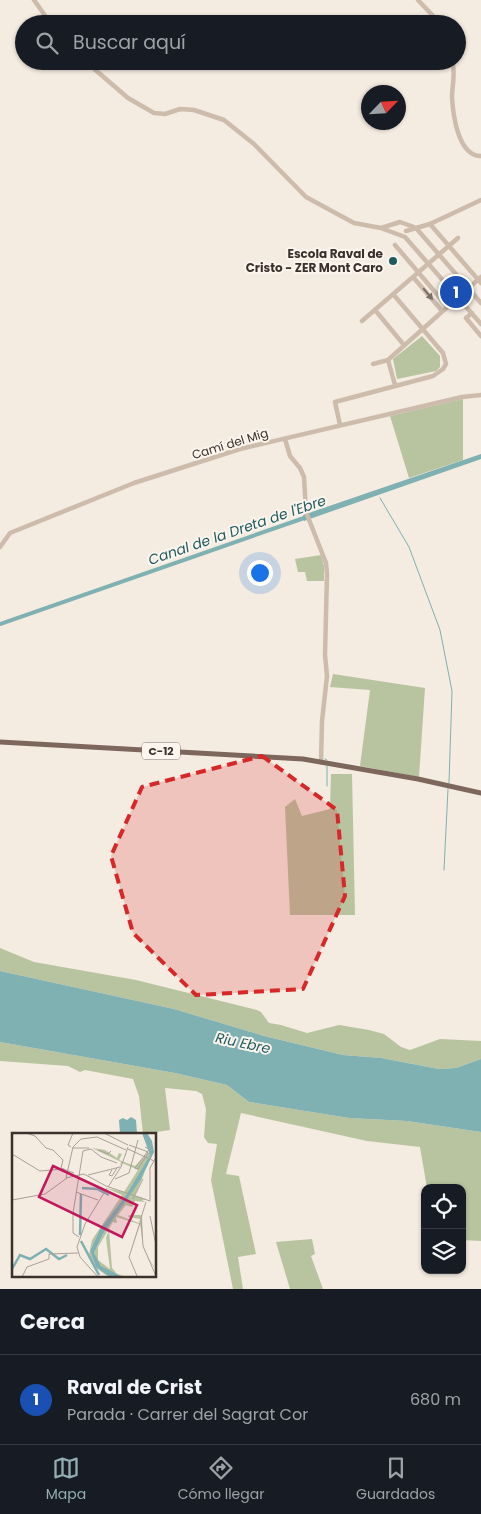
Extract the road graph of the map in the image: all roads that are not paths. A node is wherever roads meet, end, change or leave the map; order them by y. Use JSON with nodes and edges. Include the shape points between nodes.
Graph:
{"nodes":[{"id":1,"x":34,"y":0,"type":"edge"},
{"id":2,"x":418,"y":0,"type":"edge"},
{"id":3,"x":45,"y":15,"type":"edge"},
{"id":4,"x":430,"y":15,"type":"edge"},
{"id":5,"x":95,"y":70,"type":"edge"},
{"id":6,"x":452,"y":70,"type":"edge"},
{"id":7,"x":481,"y":156,"type":"edge"},
{"id":8,"x":481,"y":200,"type":"edge"},
{"id":9,"x":404,"y":223,"type":"junction"},
{"id":10,"x":394,"y":224,"type":"junction"},
{"id":11,"x":430,"y":224,"type":"junction"},
{"id":12,"x":381,"y":228,"type":"junction"},
{"id":13,"x":415,"y":228,"type":"junction"},
{"id":14,"x":394,"y":233,"type":"junction"},
{"id":15,"x":404,"y":233,"type":"junction"},
{"id":16,"x":458,"y":238,"type":"dead end"},
{"id":17,"x":395,"y":245,"type":"dead end"},
{"id":18,"x":449,"y":246,"type":"junction"},
{"id":19,"x":439,"y":255,"type":"junction"},
{"id":20,"x":429,"y":263,"type":"junction"},
{"id":21,"x":415,"y":275,"type":"junction"},
{"id":22,"x":480,"y":280,"type":"edge"},
{"id":23,"x":468,"y":288,"type":"junction"},
{"id":24,"x":393,"y":294,"type":"junction"},
{"id":25,"x":458,"y":297,"type":"junction"},
{"id":26,"x":481,"y":303,"type":"edge"},
{"id":27,"x":447,"y":306,"type":"junction"},
{"id":28,"x":375,"y":310,"type":"junction"},
{"id":29,"x":442,"y":311,"type":"junction"},
{"id":30,"x":472,"y":313,"type":"junction"},
{"id":31,"x":362,"y":321,"type":"dead end"},
{"id":32,"x":481,"y":324,"type":"edge"},
{"id":33,"x":422,"y":329,"type":"junction"},
{"id":34,"x":481,"y":336,"type":"edge"},
{"id":35,"x":404,"y":345,"type":"junction"},
{"id":36,"x":388,"y":360,"type":"junction"},
{"id":37,"x":373,"y":364,"type":"dead end"},
{"id":38,"x":395,"y":385,"type":"junction"},
{"id":39,"x":481,"y":395,"type":"edge"},
{"id":40,"x":340,"y":425,"type":"junction"},
{"id":41,"x":286,"y":439,"type":"junction"},
{"id":42,"x":0,"y":547,"type":"edge"},
{"id":43,"x":0,"y":742,"type":"edge"},
{"id":44,"x":322,"y":762,"type":"junction"},
{"id":45,"x":481,"y":795,"type":"edge"}],
"edges":[{"from":1,"to":3,"type":"street"},
{"from":2,"to":4,"type":"street"},
{"from":5,"to":12,"type":"street","via":[[128,98],[154,113],[194,110],[224,120],[254,144],[300,193],[350,221]]},
{"from":6,"to":7,"type":"street","via":[[453,111],[464,147],[475,156]]},
{"from":8,"to":11,"type":"street"},
{"from":9,"to":10,"type":"street"},
{"from":9,"to":13,"type":"street"},
{"from":9,"to":15,"type":"street"},
{"from":10,"to":12,"type":"street"},
{"from":10,"to":14,"type":"street"},
{"from":11,"to":13,"type":"street"},
{"from":11,"to":18,"type":"street"},
{"from":12,"to":14,"type":"street"},
{"from":13,"to":15,"type":"street"},
{"from":13,"to":19,"type":"street"},
{"from":14,"to":15,"type":"street"},
{"from":15,"to":20,"type":"street"},
{"from":16,"to":18,"type":"street"},
{"from":17,"to":21,"type":"street"},
{"from":18,"to":19,"type":"street"},
{"from":18,"to":22,"type":"street"},
{"from":19,"to":20,"type":"street"},
{"from":19,"to":23,"type":"street"},
{"from":20,"to":21,"type":"street"},
{"from":20,"to":25,"type":"street"},
{"from":21,"to":24,"type":"street"},
{"from":21,"to":27,"type":"street"},
{"from":21,"to":29,"type":"street","one_way":true},
{"from":22,"to":23,"type":"street"},
{"from":23,"to":25,"type":"street"},
{"from":23,"to":26,"type":"street"},
{"from":24,"to":28,"type":"street"},
{"from":24,"to":33,"type":"street"},
{"from":25,"to":27,"type":"street"},
{"from":25,"to":30,"type":"street"},
{"from":27,"to":29,"type":"street"},
{"from":28,"to":31,"type":"street"},
{"from":28,"to":35,"type":"street"},
{"from":29,"to":33,"type":"street"},
{"from":30,"to":32,"type":"street"},
{"from":30,"to":34,"type":"street","via":[[466,318]]},
{"from":33,"to":35,"type":"street"},
{"from":33,"to":38,"type":"street","via":[[443,353],[446,364],[433,376]]},
{"from":35,"to":36,"type":"street"},
{"from":36,"to":37,"type":"street"},
{"from":36,"to":38,"type":"street"},
{"from":38,"to":40,"type":"street","via":[[335,402]]},
{"from":39,"to":40,"type":"street","name":"Camí del Mig"},
{"from":40,"to":41,"type":"street","name":"Camí del Mig"},
{"from":41,"to":42,"type":"street","name":"Camí del Mig","via":[[240,449],[134,483],[10,532]]},
{"from":41,"to":44,"type":"street","via":[[290,456],[304,477],[306,514],[326,563],[327,676]]},
{"from":43,"to":44,"type":"main road","number":"C-12"},
{"from":44,"to":45,"type":"main road","number":"C-12"}]}
